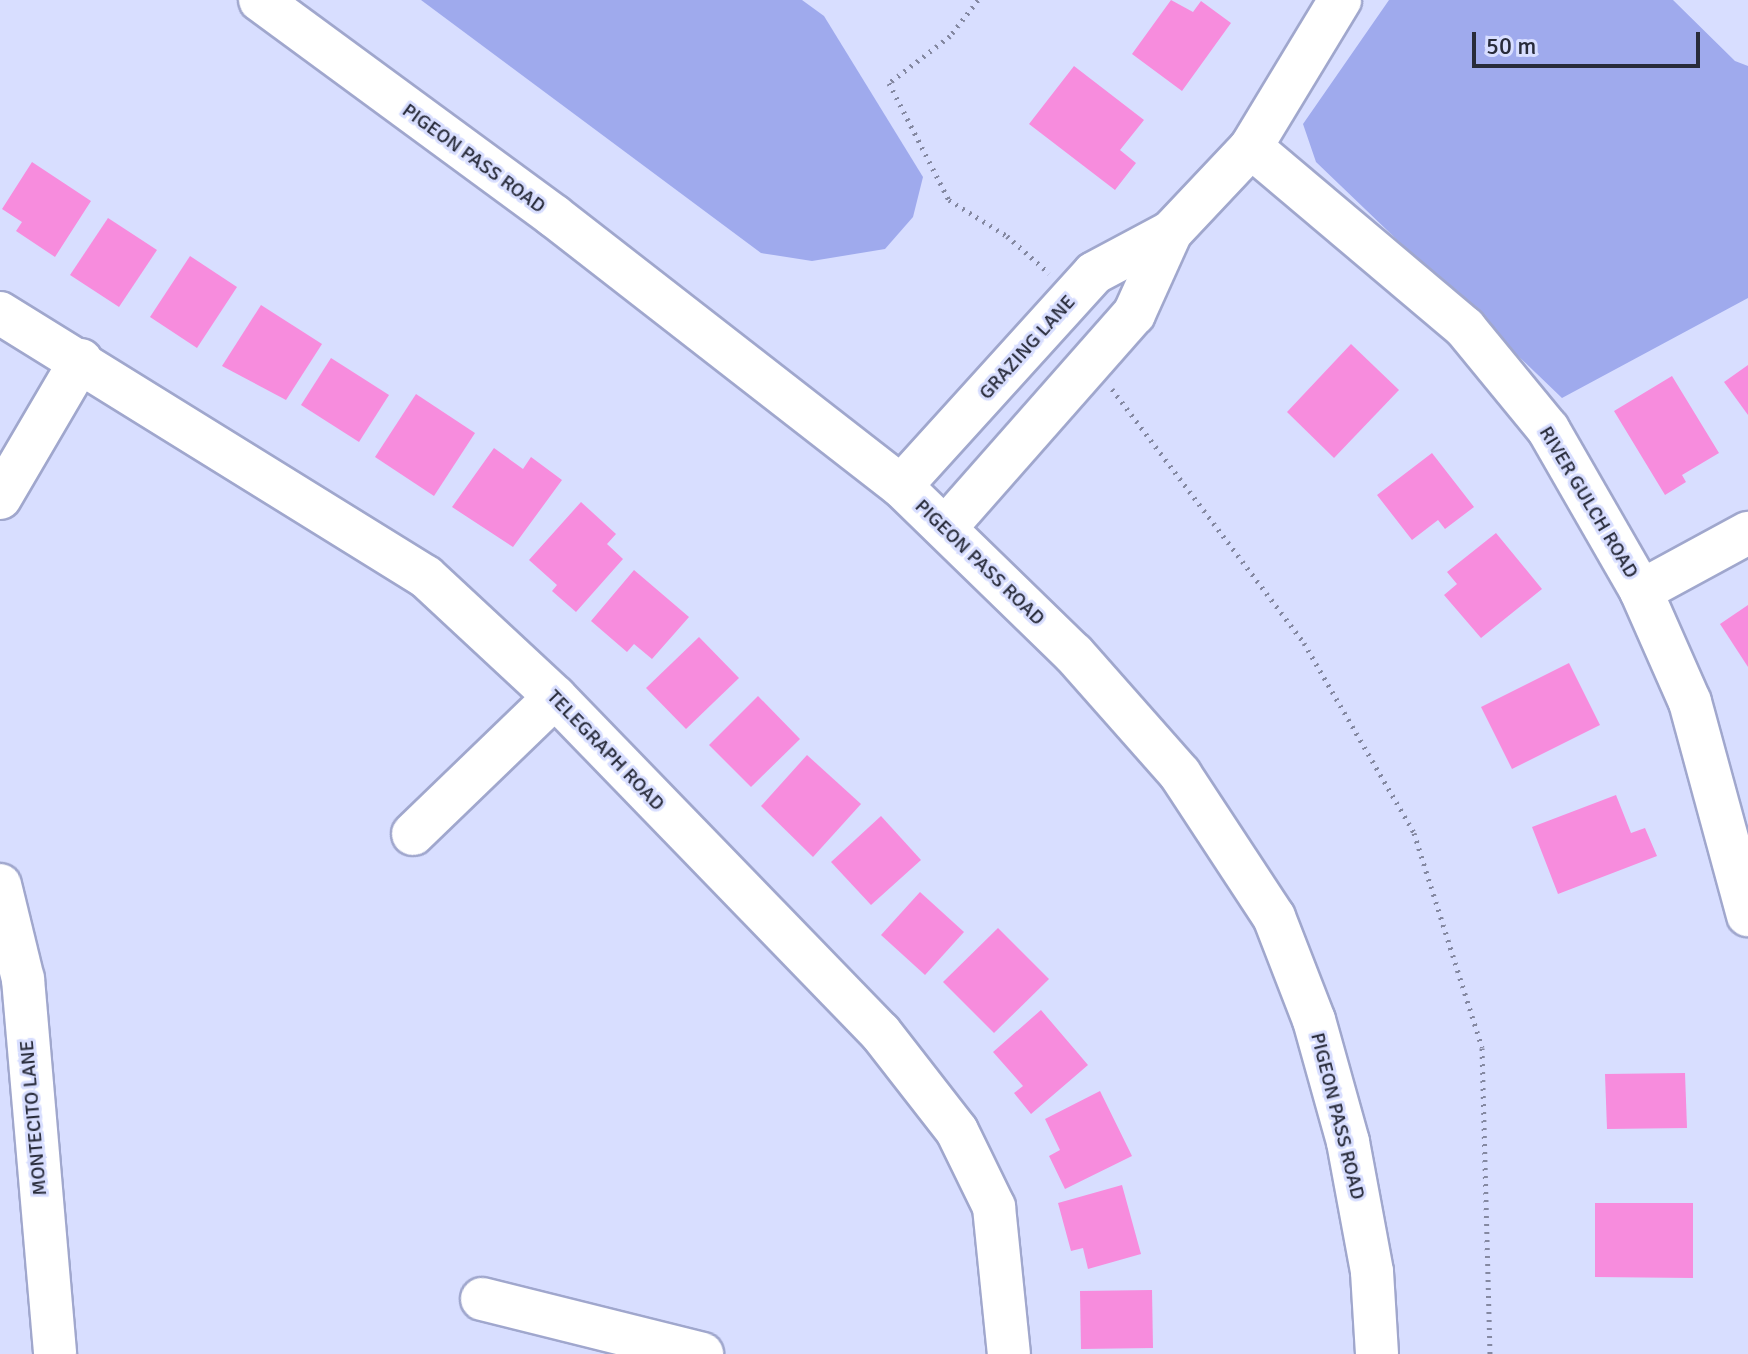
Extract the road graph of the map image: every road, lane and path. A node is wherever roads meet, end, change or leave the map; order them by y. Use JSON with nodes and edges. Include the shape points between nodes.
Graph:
{"nodes":[{"id":1,"x":260,"y":0,"type":"edge"},
{"id":2,"x":978,"y":0,"type":"edge"},
{"id":3,"x":1340,"y":0,"type":"edge"},
{"id":4,"x":1251,"y":147,"type":"junction"},
{"id":5,"x":1171,"y":232,"type":"junction"},
{"id":6,"x":1074,"y":295,"type":"junction"},
{"id":7,"x":0,"y":313,"type":"edge"},
{"id":8,"x":81,"y":360,"type":"junction"},
{"id":9,"x":1092,"y":362,"type":"junction"},
{"id":10,"x":901,"y":486,"type":"junction"},
{"id":11,"x":0,"y":498,"type":"edge"},
{"id":12,"x":946,"y":527,"type":"junction"},
{"id":13,"x":1748,"y":533,"type":"edge"},
{"id":14,"x":1641,"y":591,"type":"junction"},
{"id":15,"x":555,"y":697,"type":"junction"},
{"id":16,"x":413,"y":834,"type":"dead end"},
{"id":17,"x":0,"y":885,"type":"edge"},
{"id":18,"x":1748,"y":915,"type":"edge"},
{"id":19,"x":16,"y":1119,"type":"edge"},
{"id":20,"x":482,"y":1299,"type":"dead end"},
{"id":21,"x":55,"y":1354,"type":"edge"},
{"id":22,"x":702,"y":1354,"type":"edge"},
{"id":23,"x":1009,"y":1354,"type":"edge"},
{"id":24,"x":1377,"y":1354,"type":"edge"},
{"id":25,"x":1490,"y":1354,"type":"edge"}],
"edges":[{"from":1,"to":10,"type":"street","name":"PIGEON PASS ROAD","via":[[554,216]]},
{"from":2,"to":6,"type":"path","via":[[950,36],[889,83],[949,200],[1007,236]]},
{"from":3,"to":4,"type":"street","name":"GRAZING LANE"},
{"from":4,"to":5,"type":"street","name":"GRAZING LANE"},
{"from":4,"to":14,"type":"street","name":"RIVER GULCH ROAD","via":[[1465,328],[1548,429]]},
{"from":5,"to":6,"type":"street","name":"GRAZING LANE","via":[[1094,273]]},
{"from":5,"to":9,"type":"street","name":"GRAZING LANE","via":[[1134,314]]},
{"from":6,"to":10,"type":"street","name":"GRAZING LANE"},
{"from":7,"to":8,"type":"street","name":"TELEGRAPH ROAD"},
{"from":8,"to":11,"type":"street"},
{"from":8,"to":15,"type":"street","name":"TELEGRAPH ROAD","via":[[426,577]]},
{"from":9,"to":12,"type":"street","name":"GRAZING LANE"},
{"from":9,"to":25,"type":"path","via":[[1304,643],[1414,833],[1482,1048]]},
{"from":10,"to":12,"type":"street","name":"PIGEON PASS ROAD"},
{"from":12,"to":24,"type":"street","name":"PIGEON PASS ROAD","via":[[1074,654],[1180,774],[1274,917],[1314,1020],[1348,1142],[1372,1272]]},
{"from":13,"to":14,"type":"street"},
{"from":14,"to":18,"type":"street","name":"RIVER GULCH ROAD","via":[[1690,702]]},
{"from":15,"to":16,"type":"street"},
{"from":15,"to":23,"type":"street","name":"TELEGRAPH ROAD","via":[[880,1032],[957,1131],[994,1207]]},
{"from":17,"to":19,"type":"street","name":"MONTECITO LANE","via":[[23,979]]},
{"from":19,"to":21,"type":"street","name":"MONTECITO LANE"},
{"from":20,"to":22,"type":"street"}]}
